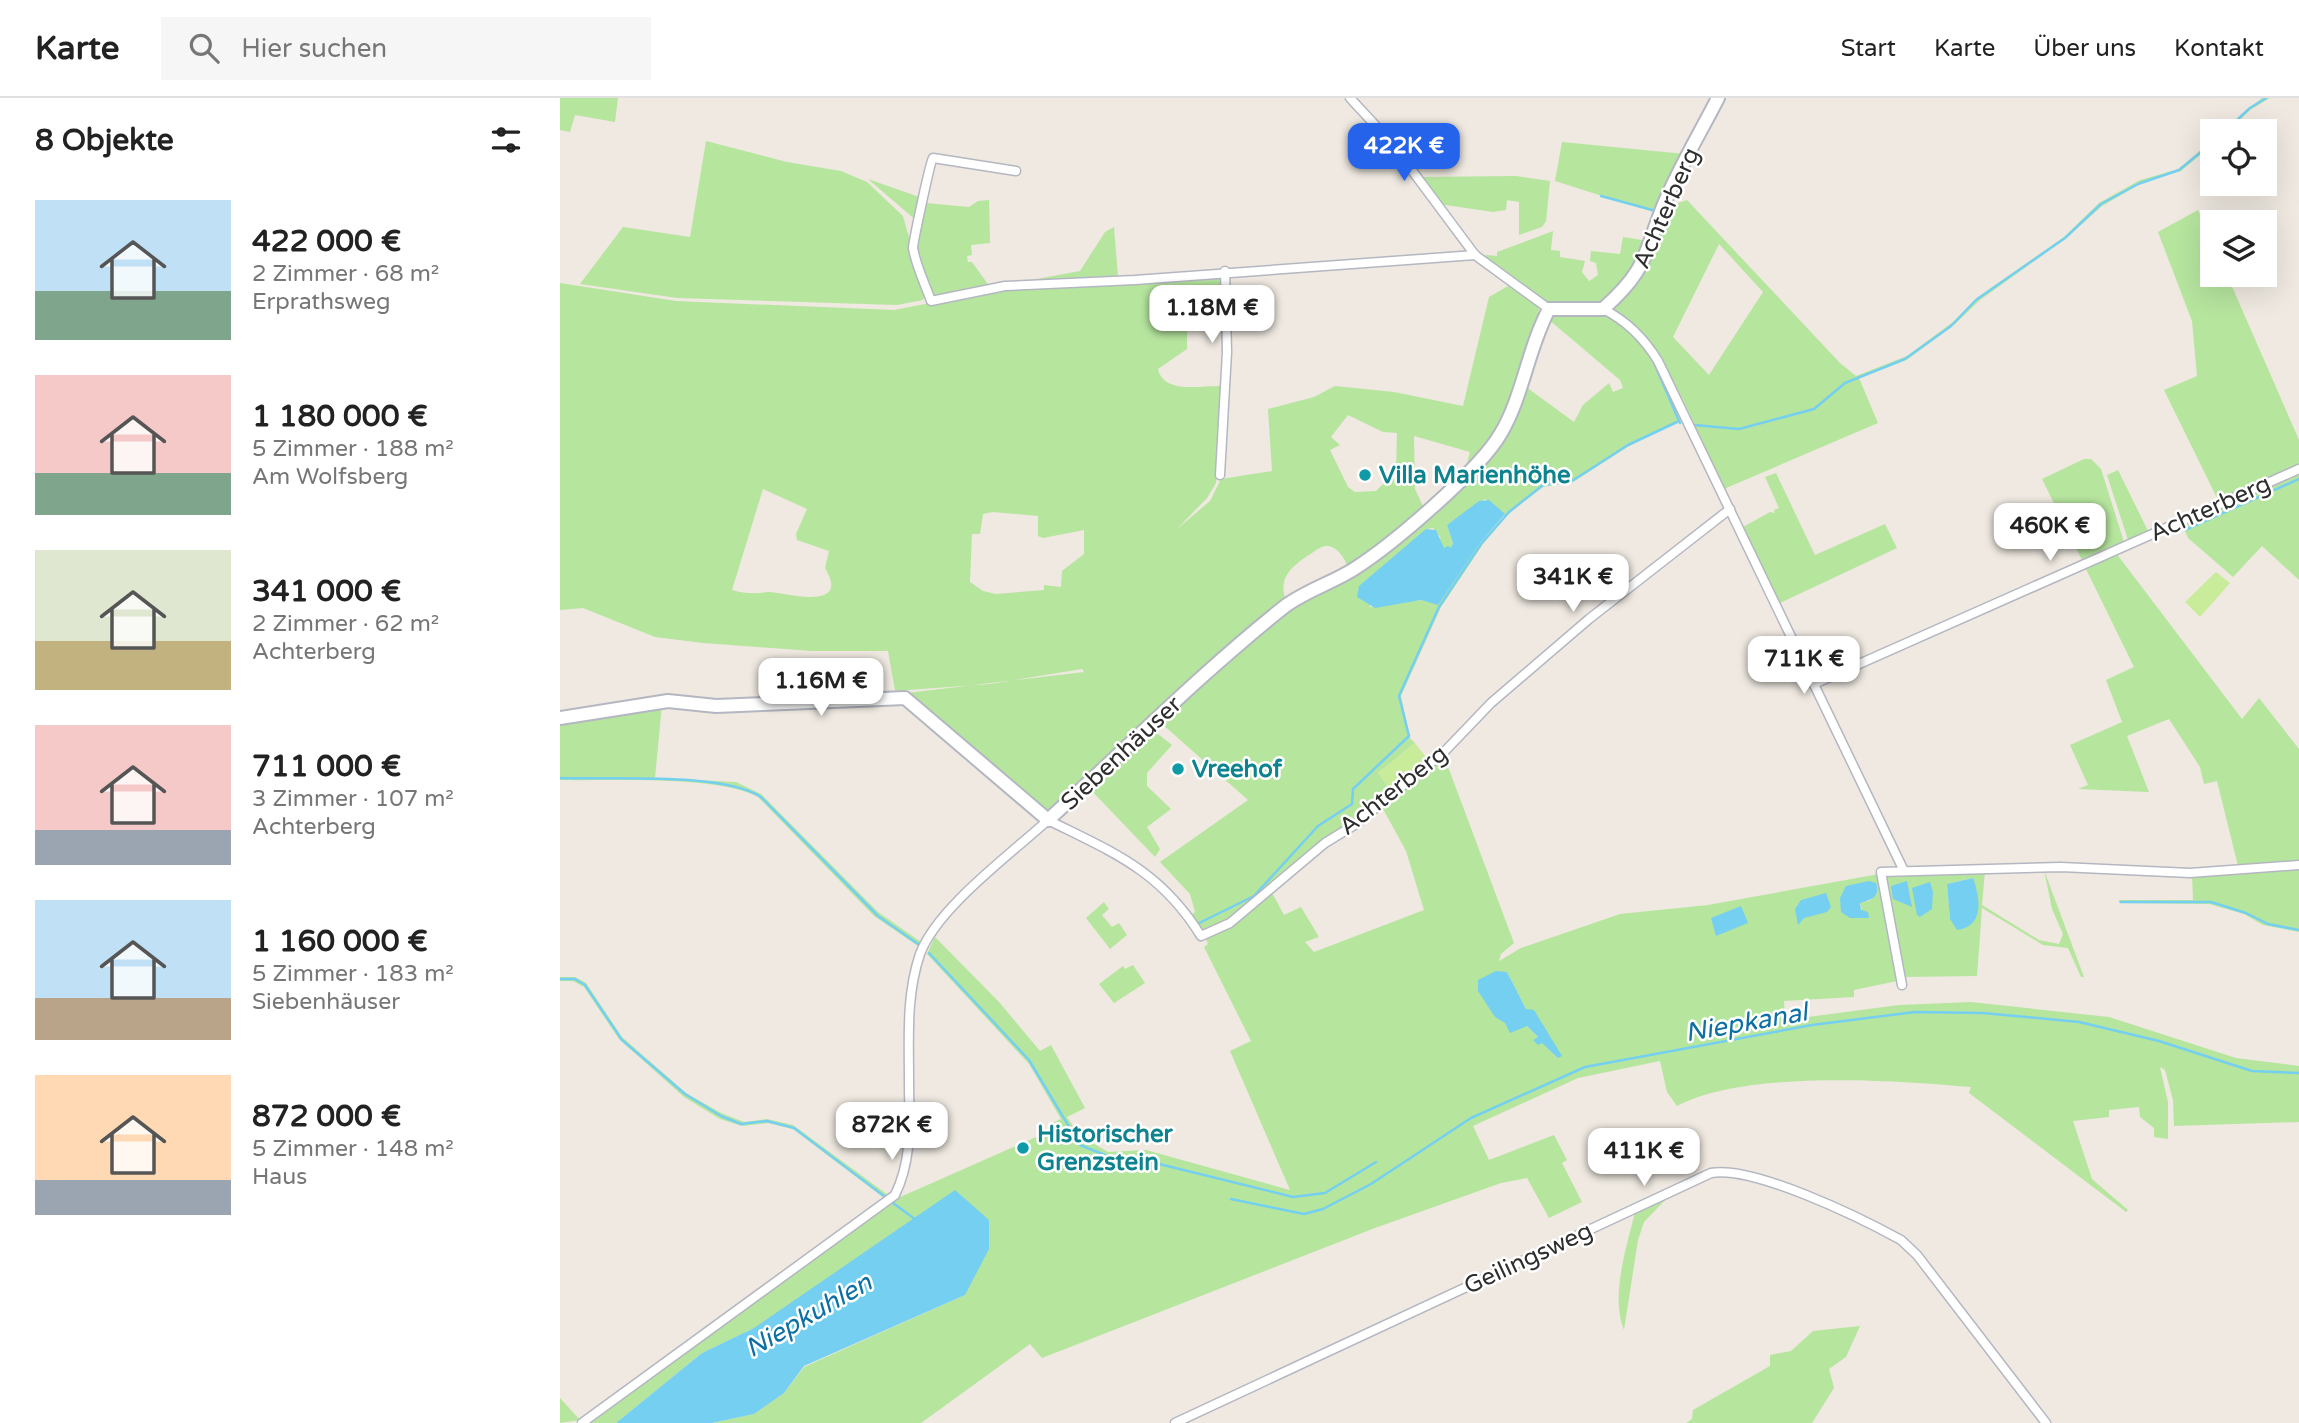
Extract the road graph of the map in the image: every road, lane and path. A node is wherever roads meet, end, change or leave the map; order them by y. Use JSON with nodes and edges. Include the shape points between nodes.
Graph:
{"nodes":[{"id":1,"x":1350,"y":98,"type":"edge"},
{"id":2,"x":1717,"y":98,"type":"edge"},
{"id":3,"x":1016,"y":171,"type":"dead end"},
{"id":4,"x":1475,"y":255,"type":"junction"},
{"id":5,"x":1225,"y":271,"type":"junction"},
{"id":6,"x":1549,"y":309,"type":"junction"},
{"id":7,"x":1603,"y":309,"type":"junction"},
{"id":8,"x":2299,"y":468,"type":"edge"},
{"id":9,"x":1220,"y":475,"type":"dead end"},
{"id":10,"x":1730,"y":509,"type":"junction"},
{"id":11,"x":1814,"y":684,"type":"junction"},
{"id":12,"x":560,"y":718,"type":"edge"},
{"id":13,"x":1048,"y":820,"type":"junction"},
{"id":14,"x":2299,"y":865,"type":"edge"},
{"id":15,"x":1905,"y":871,"type":"junction"},
{"id":16,"x":1902,"y":985,"type":"dead end"},
{"id":17,"x":582,"y":1423,"type":"edge"},
{"id":18,"x":1175,"y":1423,"type":"edge"},
{"id":19,"x":2046,"y":1423,"type":"edge"}],
"edges":[{"from":1,"to":4,"type":"street","via":[[1390,141]]},
{"from":2,"to":7,"type":"street","name":"Achterberg","via":[[1664,205],[1647,258],[1628,286]]},
{"from":3,"to":5,"type":"street","via":[[933,158],[928,164],[913,246],[931,301],[1005,286]]},
{"from":4,"to":5,"type":"street"},
{"from":4,"to":6,"type":"street"},
{"from":5,"to":9,"type":"street","via":[[1227,352]]},
{"from":6,"to":7,"type":"street"},
{"from":6,"to":13,"type":"street","name":"Siebenhäuser","via":[[1502,432],[1483,457],[1384,548],[1286,606]]},
{"from":7,"to":10,"type":"street","via":[[1646,342]]},
{"from":8,"to":11,"type":"street","name":"Achterberg"},
{"from":10,"to":11,"type":"street"},
{"from":10,"to":13,"type":"street","name":"Achterberg","via":[[1589,619],[1491,703],[1445,751],[1356,824],[1325,843],[1230,923],[1213,931],[1200,936],[1181,905],[1146,873]]},
{"from":11,"to":15,"type":"street"},
{"from":12,"to":13,"type":"street","name":"Siebenhäuser","via":[[668,701],[716,706],[905,698]]},
{"from":13,"to":17,"type":"street","via":[[951,908],[921,953],[909,1005],[909,1157],[895,1195]]},
{"from":14,"to":15,"type":"street","via":[[2190,873],[2061,867]]},
{"from":15,"to":16,"type":"street","via":[[1881,872]]},
{"from":18,"to":19,"type":"street","name":"Geilingsweg","via":[[1711,1172],[1726,1170],[1757,1175],[1901,1240]]}]}
